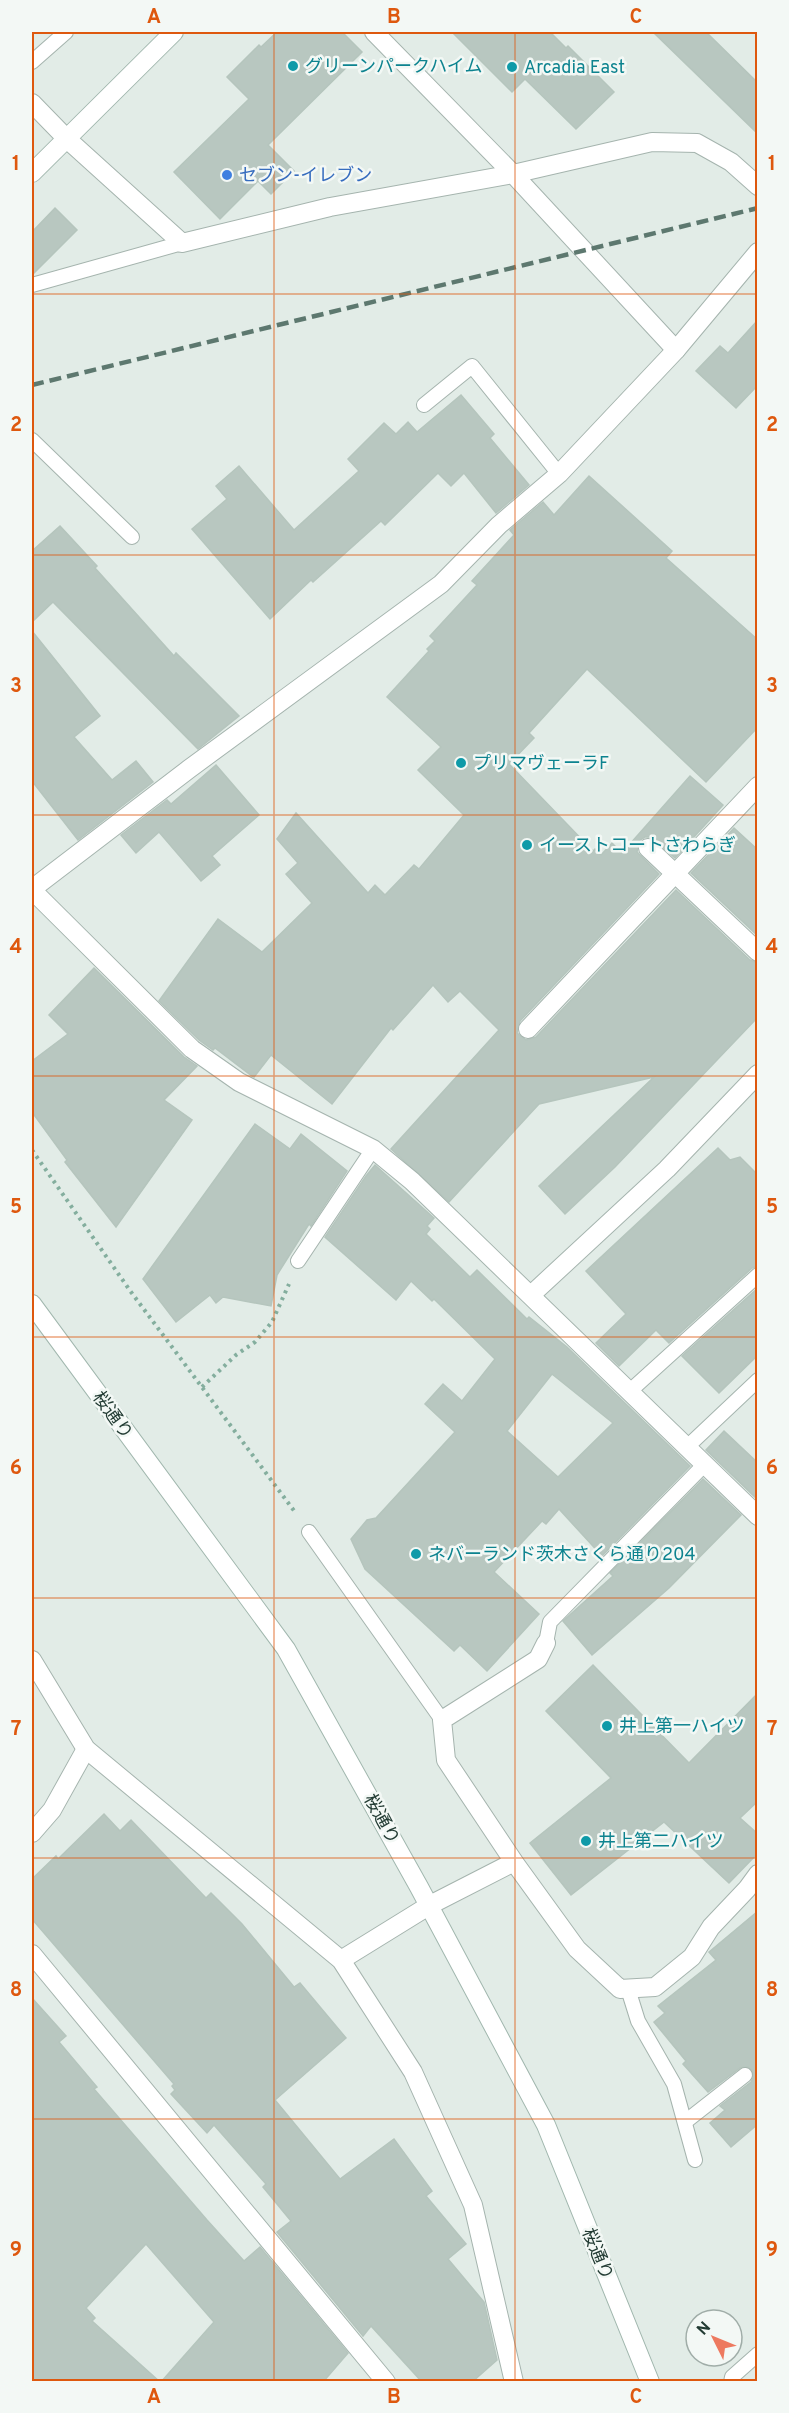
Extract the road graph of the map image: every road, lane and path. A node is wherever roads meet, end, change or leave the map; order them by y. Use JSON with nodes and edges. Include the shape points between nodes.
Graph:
{"nodes":[{"id":1,"x":66,"y":32,"type":"edge"},
{"id":2,"x":174,"y":32,"type":"edge"},
{"id":3,"x":374,"y":32,"type":"edge"},
{"id":4,"x":32,"y":62,"type":"edge"},
{"id":5,"x":32,"y":103,"type":"edge"},
{"id":6,"x":68,"y":139,"type":"junction"},
{"id":7,"x":32,"y":173,"type":"edge"},
{"id":8,"x":513,"y":174,"type":"junction"},
{"id":9,"x":758,"y":186,"type":"edge"},
{"id":10,"x":182,"y":243,"type":"junction"},
{"id":11,"x":758,"y":252,"type":"edge"},
{"id":12,"x":32,"y":285,"type":"edge"},
{"id":13,"x":676,"y":350,"type":"junction"},
{"id":14,"x":423,"y":405,"type":"dead end"},
{"id":15,"x":32,"y":440,"type":"edge"},
{"id":16,"x":559,"y":474,"type":"junction"},
{"id":17,"x":132,"y":537,"type":"dead end"},
{"id":18,"x":758,"y":786,"type":"edge"},
{"id":19,"x":648,"y":848,"type":"dead end"},
{"id":20,"x":674,"y":873,"type":"junction"},
{"id":21,"x":32,"y":890,"type":"edge"},
{"id":22,"x":758,"y":952,"type":"edge"},
{"id":23,"x":528,"y":1029,"type":"dead end"},
{"id":24,"x":758,"y":1074,"type":"edge"},
{"id":25,"x":373,"y":1149,"type":"junction"},
{"id":26,"x":32,"y":1150,"type":"edge"},
{"id":27,"x":298,"y":1261,"type":"joint"},
{"id":28,"x":758,"y":1275,"type":"edge"},
{"id":29,"x":531,"y":1295,"type":"junction"},
{"id":30,"x":32,"y":1304,"type":"edge"},
{"id":31,"x":758,"y":1380,"type":"edge"},
{"id":32,"x":202,"y":1387,"type":"junction"},
{"id":33,"x":630,"y":1391,"type":"junction"},
{"id":34,"x":687,"y":1446,"type":"junction"},
{"id":35,"x":705,"y":1464,"type":"junction"},
{"id":36,"x":758,"y":1516,"type":"edge"},
{"id":37,"x":309,"y":1532,"type":"joint"},
{"id":38,"x":546,"y":1643,"type":"joint"},
{"id":39,"x":32,"y":1660,"type":"edge"},
{"id":40,"x":442,"y":1720,"type":"junction"},
{"id":41,"x":86,"y":1749,"type":"junction"},
{"id":42,"x":32,"y":1833,"type":"edge"},
{"id":43,"x":514,"y":1862,"type":"junction"},
{"id":44,"x":754,"y":1888,"type":"edge"},
{"id":45,"x":430,"y":1905,"type":"junction"},
{"id":46,"x":32,"y":1954,"type":"edge"},
{"id":47,"x":341,"y":1960,"type":"junction"},
{"id":48,"x":628,"y":1989,"type":"junction"},
{"id":49,"x":745,"y":2075,"type":"dead end"},
{"id":50,"x":685,"y":2122,"type":"junction"},
{"id":51,"x":695,"y":2160,"type":"dead end"},
{"id":52,"x":758,"y":2354,"type":"edge"},
{"id":53,"x":376,"y":2377,"type":"edge"},
{"id":54,"x":514,"y":2382,"type":"edge"},
{"id":55,"x":650,"y":2382,"type":"edge"},
{"id":56,"x":731,"y":2382,"type":"edge"}],
"edges":[{"from":1,"to":4,"type":"lane"},
{"from":2,"to":6,"type":"street"},
{"from":3,"to":8,"type":"street"},
{"from":5,"to":6,"type":"street"},
{"from":6,"to":7,"type":"street"},
{"from":6,"to":10,"type":"street"},
{"from":8,"to":9,"type":"street","via":[[652,142],[697,143],[731,162]]},
{"from":8,"to":10,"type":"street","via":[[330,207]]},
{"from":8,"to":13,"type":"street"},
{"from":10,"to":12,"type":"lane"},
{"from":11,"to":13,"type":"street"},
{"from":13,"to":16,"type":"street"},
{"from":14,"to":16,"type":"lane","via":[[472,366]]},
{"from":15,"to":17,"type":"lane"},
{"from":16,"to":21,"type":"street","via":[[499,525],[441,584]]},
{"from":18,"to":20,"type":"street"},
{"from":19,"to":20,"type":"street"},
{"from":20,"to":22,"type":"street"},
{"from":20,"to":23,"type":"street"},
{"from":21,"to":25,"type":"street","via":[[192,1049],[239,1082]]},
{"from":24,"to":29,"type":"street","via":[[667,1170]]},
{"from":25,"to":27,"type":"lane"},
{"from":25,"to":29,"type":"street"},
{"from":26,"to":32,"type":"path"},
{"from":27,"to":32,"type":"path","via":[[272,1322],[255,1342]]},
{"from":28,"to":33,"type":"lane"},
{"from":29,"to":33,"type":"street"},
{"from":30,"to":45,"type":"street","name":"桜通り","via":[[286,1649]]},
{"from":31,"to":34,"type":"lane"},
{"from":32,"to":37,"type":"path"},
{"from":33,"to":34,"type":"street"},
{"from":34,"to":35,"type":"street"},
{"from":35,"to":36,"type":"street"},
{"from":35,"to":38,"type":"lane","via":[[550,1623]]},
{"from":37,"to":40,"type":"lane"},
{"from":38,"to":40,"type":"street","via":[[538,1659]]},
{"from":39,"to":41,"type":"street"},
{"from":40,"to":43,"type":"street","via":[[446,1760]]},
{"from":41,"to":42,"type":"street","via":[[52,1810]]},
{"from":41,"to":47,"type":"street"},
{"from":43,"to":45,"type":"street"},
{"from":43,"to":48,"type":"street","via":[[577,1949],[620,1989]]},
{"from":44,"to":48,"type":"street","via":[[711,1927],[692,1956],[655,1987]]},
{"from":45,"to":47,"type":"street"},
{"from":45,"to":55,"type":"street","name":"桜通り","via":[[546,2125]]},
{"from":46,"to":53,"type":"street"},
{"from":47,"to":54,"type":"street","via":[[413,2072],[473,2205]]},
{"from":48,"to":50,"type":"lane","via":[[638,2021],[674,2084]]},
{"from":49,"to":50,"type":"lane"},
{"from":50,"to":51,"type":"lane"},
{"from":52,"to":56,"type":"lane"}]}
